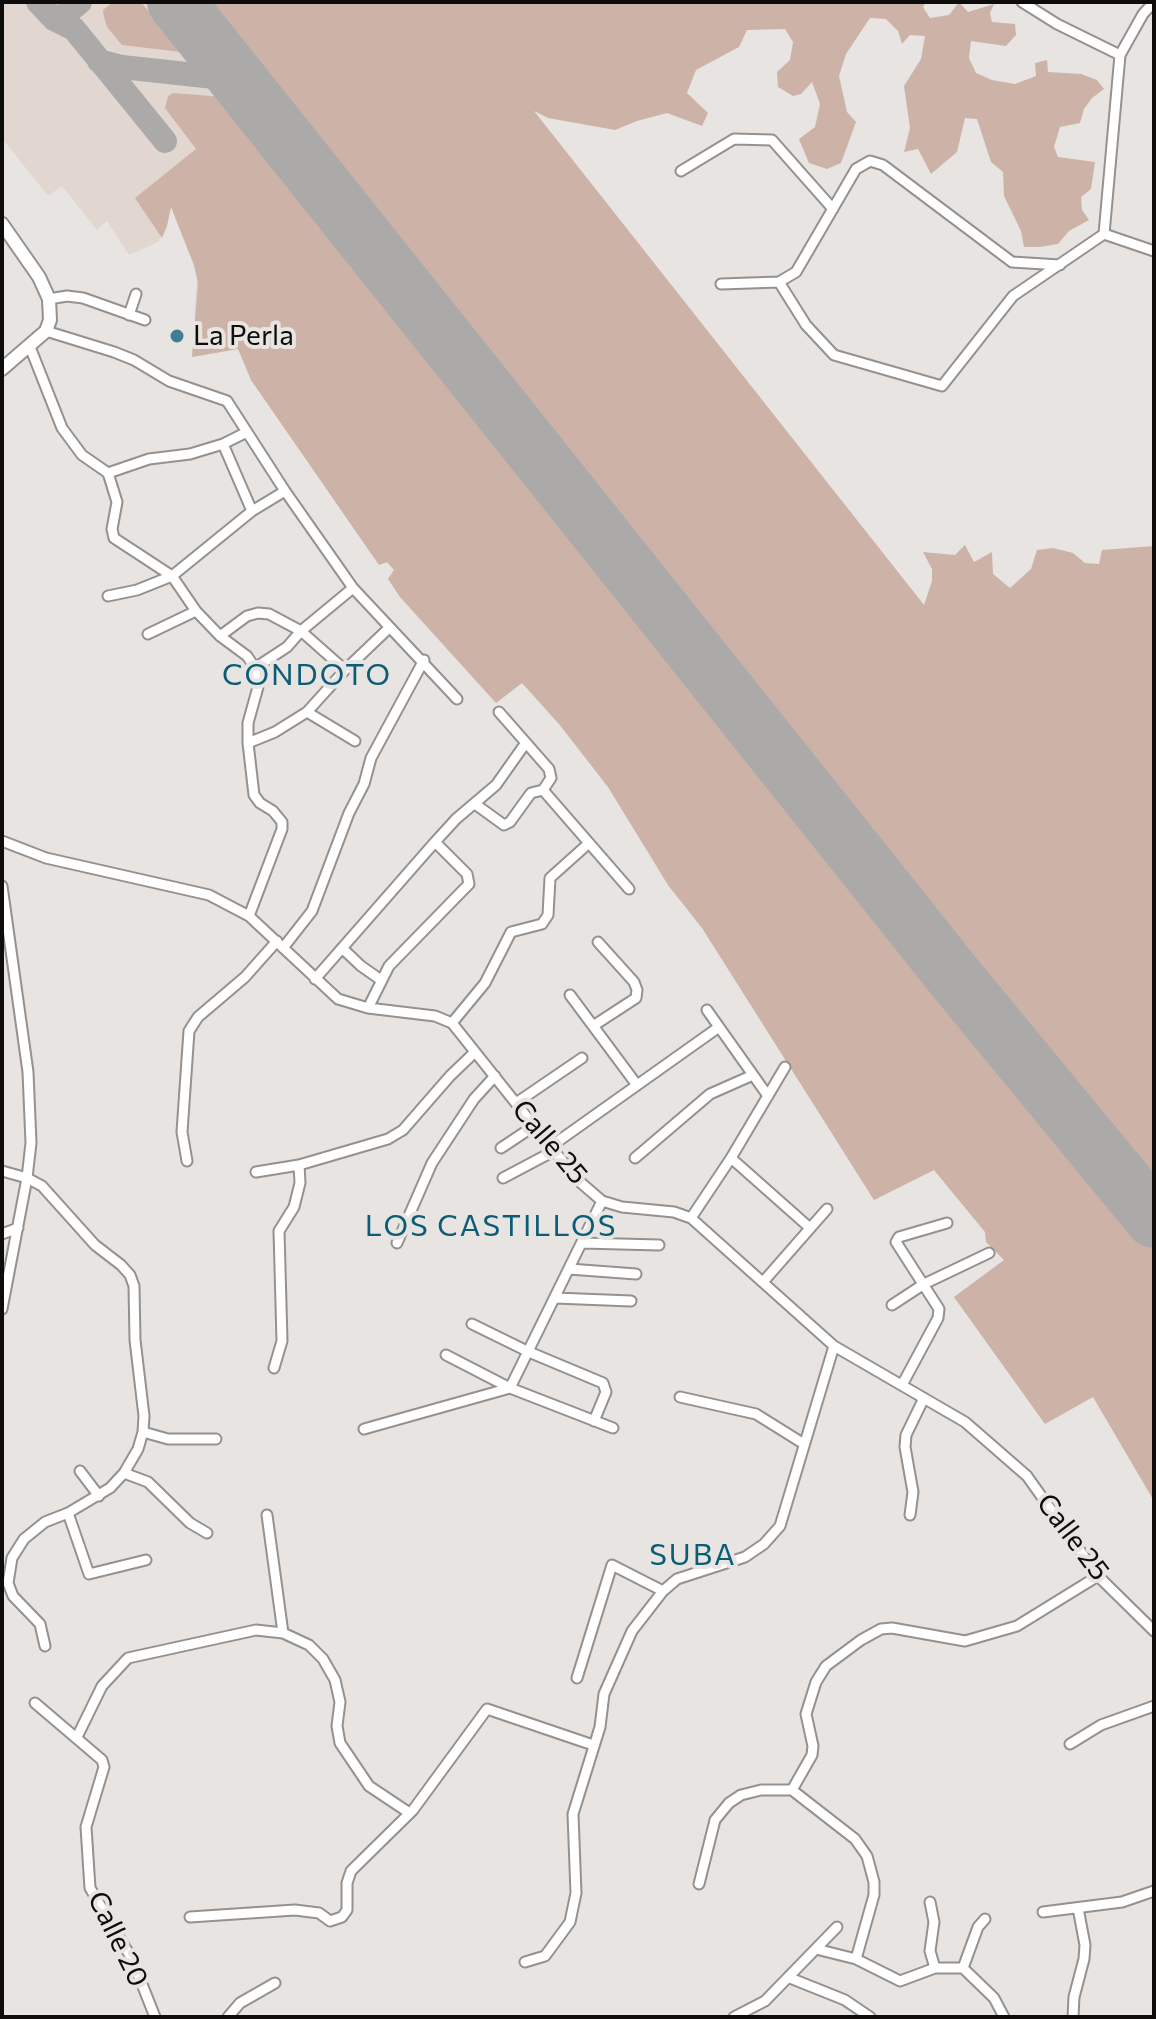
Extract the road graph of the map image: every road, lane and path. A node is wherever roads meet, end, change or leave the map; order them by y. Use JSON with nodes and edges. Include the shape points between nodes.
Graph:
{"nodes":[{"id":1,"x":1022,"y":2,"type":"edge"},
{"id":2,"x":1154,"y":2,"type":"edge"},
{"id":3,"x":1120,"y":55,"type":"junction"},
{"id":4,"x":681,"y":171,"type":"dead end"},
{"id":5,"x":833,"y":209,"type":"junction"},
{"id":6,"x":2,"y":224,"type":"edge"},
{"id":7,"x":1104,"y":234,"type":"junction"},
{"id":8,"x":2,"y":235,"type":"edge"},
{"id":9,"x":14,"y":243,"type":"junction"},
{"id":10,"x":1154,"y":251,"type":"edge"},
{"id":11,"x":1060,"y":265,"type":"junction"},
{"id":12,"x":779,"y":282,"type":"junction"},
{"id":13,"x":721,"y":284,"type":"dead end"},
{"id":14,"x":136,"y":294,"type":"dead end"},
{"id":15,"x":49,"y":299,"type":"junction"},
{"id":16,"x":129,"y":315,"type":"junction"},
{"id":17,"x":145,"y":320,"type":"dead end"},
{"id":18,"x":48,"y":326,"type":"junction"},
{"id":19,"x":30,"y":347,"type":"junction"},
{"id":20,"x":2,"y":369,"type":"edge"},
{"id":21,"x":247,"y":432,"type":"junction"},
{"id":22,"x":223,"y":444,"type":"junction"},
{"id":23,"x":108,"y":473,"type":"junction"},
{"id":24,"x":285,"y":491,"type":"junction"},
{"id":25,"x":252,"y":511,"type":"junction"},
{"id":26,"x":172,"y":576,"type":"junction"},
{"id":27,"x":353,"y":588,"type":"junction"},
{"id":28,"x":108,"y":596,"type":"dead end"},
{"id":29,"x":196,"y":611,"type":"junction"},
{"id":30,"x":389,"y":628,"type":"junction"},
{"id":31,"x":301,"y":631,"type":"junction"},
{"id":32,"x":148,"y":634,"type":"dead end"},
{"id":33,"x":220,"y":636,"type":"junction"},
{"id":34,"x":424,"y":660,"type":"junction"},
{"id":35,"x":255,"y":668,"type":"junction"},
{"id":36,"x":345,"y":670,"type":"junction"},
{"id":37,"x":457,"y":699,"type":"dead end"},
{"id":38,"x":307,"y":712,"type":"junction"},
{"id":39,"x":499,"y":712,"type":"dead end"},
{"id":40,"x":355,"y":741,"type":"dead end"},
{"id":41,"x":248,"y":743,"type":"junction"},
{"id":42,"x":525,"y":744,"type":"junction"},
{"id":43,"x":543,"y":790,"type":"junction"},
{"id":44,"x":475,"y":804,"type":"junction"},
{"id":45,"x":2,"y":841,"type":"edge"},
{"id":46,"x":435,"y":842,"type":"junction"},
{"id":47,"x":589,"y":843,"type":"junction"},
{"id":48,"x":2,"y":886,"type":"edge"},
{"id":49,"x":629,"y":889,"type":"dead end"},
{"id":50,"x":249,"y":916,"type":"junction"},
{"id":51,"x":598,"y":942,"type":"dead end"},
{"id":52,"x":280,"y":945,"type":"junction"},
{"id":53,"x":342,"y":948,"type":"junction"},
{"id":54,"x":315,"y":979,"type":"junction"},
{"id":55,"x":381,"y":980,"type":"junction"},
{"id":56,"x":570,"y":995,"type":"dead end"},
{"id":57,"x":368,"y":1008,"type":"junction"},
{"id":58,"x":707,"y":1010,"type":"dead end"},
{"id":59,"x":452,"y":1023,"type":"junction"},
{"id":60,"x":593,"y":1026,"type":"junction"},
{"id":61,"x":719,"y":1027,"type":"junction"},
{"id":62,"x":475,"y":1052,"type":"junction"},
{"id":63,"x":582,"y":1058,"type":"dead end"},
{"id":64,"x":785,"y":1067,"type":"dead end"},
{"id":65,"x":753,"y":1075,"type":"junction"},
{"id":66,"x":495,"y":1076,"type":"junction"},
{"id":67,"x":637,"y":1085,"type":"junction"},
{"id":68,"x":768,"y":1096,"type":"junction"},
{"id":69,"x":516,"y":1103,"type":"junction"},
{"id":70,"x":534,"y":1126,"type":"junction"},
{"id":71,"x":501,"y":1148,"type":"dead end"},
{"id":72,"x":552,"y":1149,"type":"junction"},
{"id":73,"x":635,"y":1158,"type":"dead end"},
{"id":74,"x":731,"y":1158,"type":"junction"},
{"id":75,"x":187,"y":1161,"type":"dead end"},
{"id":76,"x":299,"y":1165,"type":"junction"},
{"id":77,"x":2,"y":1171,"type":"edge"},
{"id":78,"x":256,"y":1172,"type":"dead end"},
{"id":79,"x":27,"y":1178,"type":"junction"},
{"id":80,"x":503,"y":1178,"type":"dead end"},
{"id":81,"x":602,"y":1201,"type":"junction"},
{"id":82,"x":827,"y":1209,"type":"dead end"},
{"id":83,"x":691,"y":1218,"type":"junction"},
{"id":84,"x":947,"y":1223,"type":"dead end"},
{"id":85,"x":18,"y":1228,"type":"junction"},
{"id":86,"x":810,"y":1228,"type":"junction"},
{"id":87,"x":2,"y":1234,"type":"edge"},
{"id":88,"x":397,"y":1243,"type":"dead end"},
{"id":89,"x":582,"y":1243,"type":"junction"},
{"id":90,"x":659,"y":1245,"type":"dead end"},
{"id":91,"x":989,"y":1253,"type":"dead end"},
{"id":92,"x":569,"y":1269,"type":"junction"},
{"id":93,"x":636,"y":1274,"type":"dead end"},
{"id":94,"x":763,"y":1282,"type":"junction"},
{"id":95,"x":924,"y":1284,"type":"junction"},
{"id":96,"x":555,"y":1298,"type":"junction"},
{"id":97,"x":631,"y":1301,"type":"dead end"},
{"id":98,"x":892,"y":1305,"type":"dead end"},
{"id":99,"x":2,"y":1309,"type":"edge"},
{"id":100,"x":472,"y":1324,"type":"dead end"},
{"id":101,"x":834,"y":1346,"type":"junction"},
{"id":102,"x":529,"y":1352,"type":"junction"},
{"id":103,"x":446,"y":1355,"type":"dead end"},
{"id":104,"x":274,"y":1368,"type":"dead end"},
{"id":105,"x":902,"y":1385,"type":"junction"},
{"id":106,"x":510,"y":1388,"type":"junction"},
{"id":107,"x":680,"y":1397,"type":"dead end"},
{"id":108,"x":924,"y":1398,"type":"junction"},
{"id":109,"x":594,"y":1421,"type":"junction"},
{"id":110,"x":613,"y":1428,"type":"dead end"},
{"id":111,"x":364,"y":1429,"type":"dead end"},
{"id":112,"x":143,"y":1432,"type":"junction"},
{"id":113,"x":216,"y":1439,"type":"dead end"},
{"id":114,"x":804,"y":1444,"type":"junction"},
{"id":115,"x":80,"y":1471,"type":"dead end"},
{"id":116,"x":124,"y":1473,"type":"junction"},
{"id":117,"x":99,"y":1496,"type":"junction"},
{"id":118,"x":68,"y":1513,"type":"junction"},
{"id":119,"x":267,"y":1515,"type":"dead end"},
{"id":120,"x":910,"y":1515,"type":"dead end"},
{"id":121,"x":207,"y":1533,"type":"dead end"},
{"id":122,"x":146,"y":1560,"type":"dead end"},
{"id":123,"x":1098,"y":1576,"type":"junction"},
{"id":124,"x":663,"y":1591,"type":"junction"},
{"id":125,"x":1154,"y":1631,"type":"edge"},
{"id":126,"x":283,"y":1633,"type":"junction"},
{"id":127,"x":45,"y":1646,"type":"dead end"},
{"id":128,"x":577,"y":1678,"type":"dead end"},
{"id":129,"x":35,"y":1703,"type":"dead end"},
{"id":130,"x":1154,"y":1706,"type":"edge"},
{"id":131,"x":77,"y":1737,"type":"junction"},
{"id":132,"x":1070,"y":1744,"type":"dead end"},
{"id":133,"x":593,"y":1745,"type":"junction"},
{"id":134,"x":792,"y":1790,"type":"junction"},
{"id":135,"x":408,"y":1812,"type":"junction"},
{"id":136,"x":699,"y":1884,"type":"dead end"},
{"id":137,"x":1154,"y":1891,"type":"edge"},
{"id":138,"x":930,"y":1902,"type":"dead end"},
{"id":139,"x":1078,"y":1908,"type":"junction"},
{"id":140,"x":1043,"y":1912,"type":"dead end"},
{"id":141,"x":190,"y":1917,"type":"dead end"},
{"id":142,"x":985,"y":1919,"type":"dead end"},
{"id":143,"x":837,"y":1927,"type":"dead end"},
{"id":144,"x":816,"y":1949,"type":"junction"},
{"id":145,"x":856,"y":1959,"type":"junction"},
{"id":146,"x":525,"y":1962,"type":"dead end"},
{"id":147,"x":935,"y":1968,"type":"junction"},
{"id":148,"x":963,"y":1968,"type":"junction"},
{"id":149,"x":790,"y":1978,"type":"junction"},
{"id":150,"x":275,"y":1983,"type":"dead end"},
{"id":151,"x":155,"y":2017,"type":"edge"},
{"id":152,"x":228,"y":2017,"type":"edge"},
{"id":153,"x":734,"y":2017,"type":"edge"},
{"id":154,"x":870,"y":2017,"type":"edge"},
{"id":155,"x":1004,"y":2017,"type":"edge"},
{"id":156,"x":1073,"y":2017,"type":"edge"}],
"edges":[{"from":1,"to":3,"type":"street"},
{"from":2,"to":3,"type":"street"},
{"from":3,"to":7,"type":"street"},
{"from":4,"to":5,"type":"street","via":[[734,139],[772,140]]},
{"from":5,"to":11,"type":"street","via":[[856,169],[870,161],[883,165],[1012,262]]},
{"from":5,"to":12,"type":"street","via":[[796,272]]},
{"from":6,"to":9,"type":"main road"},
{"from":7,"to":10,"type":"street"},
{"from":7,"to":11,"type":"street"},
{"from":8,"to":9,"type":"main road"},
{"from":9,"to":15,"type":"main road"},
{"from":11,"to":12,"type":"street","via":[[1013,296],[942,386],[834,355],[806,325]]},
{"from":12,"to":13,"type":"street"},
{"from":14,"to":16,"type":"street"},
{"from":15,"to":16,"type":"street","via":[[83,298]]},
{"from":15,"to":18,"type":"main road"},
{"from":16,"to":17,"type":"street"},
{"from":18,"to":19,"type":"main road"},
{"from":18,"to":21,"type":"street","via":[[169,381],[224,398]]},
{"from":19,"to":20,"type":"main road"},
{"from":19,"to":23,"type":"street","via":[[62,428],[82,455]]},
{"from":21,"to":22,"type":"street"},
{"from":21,"to":24,"type":"street"},
{"from":22,"to":23,"type":"street"},
{"from":22,"to":25,"type":"street"},
{"from":23,"to":26,"type":"street","via":[[117,502],[114,538]]},
{"from":24,"to":25,"type":"street"},
{"from":24,"to":27,"type":"street"},
{"from":25,"to":26,"type":"street"},
{"from":26,"to":28,"type":"street"},
{"from":26,"to":29,"type":"street"},
{"from":27,"to":30,"type":"street"},
{"from":27,"to":31,"type":"street"},
{"from":29,"to":32,"type":"street"},
{"from":29,"to":33,"type":"street"},
{"from":30,"to":34,"type":"street"},
{"from":30,"to":36,"type":"street"},
{"from":31,"to":33,"type":"street","via":[[258,613]]},
{"from":31,"to":35,"type":"street"},
{"from":31,"to":36,"type":"street"},
{"from":33,"to":35,"type":"street"},
{"from":34,"to":37,"type":"street"},
{"from":34,"to":52,"type":"street","via":[[371,758],[312,911]]},
{"from":35,"to":41,"type":"street","via":[[258,687]]},
{"from":36,"to":38,"type":"street"},
{"from":38,"to":40,"type":"street"},
{"from":38,"to":41,"type":"street"},
{"from":39,"to":42,"type":"street"},
{"from":41,"to":50,"type":"street","via":[[254,795],[282,822]]},
{"from":42,"to":43,"type":"street","via":[[551,773]]},
{"from":42,"to":44,"type":"street"},
{"from":43,"to":44,"type":"street","via":[[531,793],[504,825]]},
{"from":43,"to":47,"type":"street"},
{"from":44,"to":46,"type":"street"},
{"from":45,"to":50,"type":"street","via":[[46,858],[209,895]]},
{"from":46,"to":53,"type":"street"},
{"from":46,"to":55,"type":"street","via":[[467,874],[469,884]]},
{"from":47,"to":49,"type":"street"},
{"from":47,"to":59,"type":"street","via":[[550,878],[548,915],[542,924],[511,932],[485,983]]},
{"from":48,"to":79,"type":"street","via":[[29,1083]]},
{"from":50,"to":52,"type":"street"},
{"from":51,"to":60,"type":"street","via":[[637,990],[636,998]]},
{"from":52,"to":54,"type":"street"},
{"from":52,"to":75,"type":"street","via":[[189,1031],[182,1132]]},
{"from":53,"to":54,"type":"street"},
{"from":53,"to":55,"type":"street"},
{"from":54,"to":57,"type":"street","via":[[338,999]]},
{"from":55,"to":57,"type":"street"},
{"from":56,"to":60,"type":"street"},
{"from":57,"to":59,"type":"street"},
{"from":58,"to":61,"type":"street"},
{"from":59,"to":62,"type":"street","name":"Calle 25"},
{"from":60,"to":67,"type":"street"},
{"from":61,"to":65,"type":"street"},
{"from":61,"to":67,"type":"street"},
{"from":62,"to":66,"type":"street","name":"Calle 25"},
{"from":62,"to":76,"type":"street","via":[[403,1130]]},
{"from":63,"to":69,"type":"street"},
{"from":64,"to":68,"type":"street"},
{"from":65,"to":68,"type":"street"},
{"from":65,"to":73,"type":"street","via":[[710,1094]]},
{"from":66,"to":69,"type":"street","name":"Calle 25"},
{"from":66,"to":88,"type":"street","via":[[432,1163]]},
{"from":67,"to":72,"type":"street"},
{"from":68,"to":74,"type":"street"},
{"from":69,"to":70,"type":"street","name":"Calle 25"},
{"from":70,"to":71,"type":"street"},
{"from":70,"to":72,"type":"street","name":"Calle 25"},
{"from":72,"to":80,"type":"street"},
{"from":72,"to":81,"type":"street","name":"Calle 25"},
{"from":74,"to":83,"type":"street"},
{"from":74,"to":86,"type":"street"},
{"from":76,"to":78,"type":"street"},
{"from":76,"to":104,"type":"street","via":[[294,1207],[279,1231],[282,1341]]},
{"from":77,"to":79,"type":"street"},
{"from":79,"to":85,"type":"street"},
{"from":79,"to":112,"type":"street","via":[[42,1186],[130,1275]]},
{"from":81,"to":83,"type":"street","name":"Calle 25"},
{"from":81,"to":89,"type":"street"},
{"from":82,"to":86,"type":"street"},
{"from":83,"to":94,"type":"street","name":"Calle 25"},
{"from":84,"to":95,"type":"street","via":[[896,1242]]},
{"from":85,"to":87,"type":"street"},
{"from":85,"to":99,"type":"street"},
{"from":86,"to":94,"type":"street"},
{"from":89,"to":90,"type":"street"},
{"from":89,"to":92,"type":"street"},
{"from":91,"to":95,"type":"street"},
{"from":92,"to":93,"type":"street"},
{"from":92,"to":96,"type":"street"},
{"from":94,"to":101,"type":"street","name":"Calle 25"},
{"from":95,"to":98,"type":"street"},
{"from":95,"to":105,"type":"street","via":[[939,1314]]},
{"from":96,"to":97,"type":"street"},
{"from":96,"to":102,"type":"street"},
{"from":100,"to":102,"type":"street"},
{"from":101,"to":105,"type":"street","name":"Calle 25"},
{"from":101,"to":114,"type":"street"},
{"from":102,"to":106,"type":"street"},
{"from":102,"to":109,"type":"street","via":[[603,1383],[606,1392]]},
{"from":103,"to":106,"type":"street"},
{"from":105,"to":108,"type":"street","name":"Calle 25"},
{"from":106,"to":109,"type":"street"},
{"from":106,"to":111,"type":"street"},
{"from":107,"to":114,"type":"street","via":[[756,1414]]},
{"from":108,"to":120,"type":"street","via":[[906,1435],[913,1492]]},
{"from":108,"to":123,"type":"street","name":"Calle 25","via":[[965,1422],[1027,1476]]},
{"from":109,"to":110,"type":"street"},
{"from":112,"to":113,"type":"street","via":[[168,1439]]},
{"from":112,"to":116,"type":"street"},
{"from":114,"to":124,"type":"street","via":[[780,1526],[764,1544],[745,1557],[677,1579]]},
{"from":115,"to":117,"type":"street"},
{"from":116,"to":117,"type":"street"},
{"from":116,"to":121,"type":"street","via":[[148,1482]]},
{"from":117,"to":118,"type":"street"},
{"from":118,"to":122,"type":"street","via":[[89,1574]]},
{"from":118,"to":127,"type":"street","via":[[45,1522],[12,1558],[8,1583],[13,1596],[40,1624]]},
{"from":119,"to":126,"type":"street"},
{"from":123,"to":125,"type":"street","name":"Calle 25"},
{"from":123,"to":134,"type":"street","via":[[1017,1626],[965,1641],[892,1628],[861,1640],[826,1666],[816,1682],[806,1714],[812,1755]]},
{"from":124,"to":128,"type":"street","via":[[612,1565]]},
{"from":124,"to":133,"type":"street","via":[[632,1631],[604,1694]]},
{"from":126,"to":131,"type":"street","via":[[256,1630],[128,1658],[102,1686]]},
{"from":126,"to":135,"type":"street","via":[[309,1645],[323,1659],[340,1702],[340,1743],[369,1786]]},
{"from":129,"to":131,"type":"street","name":"Calle 20"},
{"from":130,"to":132,"type":"street","via":[[1101,1725]]},
{"from":131,"to":151,"type":"street","name":"Calle 20","via":[[104,1767],[86,1827],[90,1888],[132,1959]]},
{"from":133,"to":135,"type":"street","via":[[487,1709]]},
{"from":133,"to":146,"type":"street","via":[[573,1814],[576,1893],[570,1922],[545,1956]]},
{"from":134,"to":136,"type":"street","via":[[761,1790],[729,1803],[715,1820]]},
{"from":134,"to":145,"type":"street","via":[[855,1839],[867,1856],[874,1895]]},
{"from":135,"to":141,"type":"street","via":[[351,1871],[342,1917],[330,1921],[319,1913],[295,1910]]},
{"from":137,"to":139,"type":"street"},
{"from":138,"to":147,"type":"street"},
{"from":139,"to":140,"type":"street"},
{"from":139,"to":156,"type":"street","via":[[1085,1945]]},
{"from":142,"to":148,"type":"street"},
{"from":143,"to":144,"type":"street"},
{"from":144,"to":145,"type":"street"},
{"from":144,"to":149,"type":"street"},
{"from":145,"to":147,"type":"street","via":[[900,1981]]},
{"from":147,"to":148,"type":"street"},
{"from":148,"to":155,"type":"street","via":[[994,1998]]},
{"from":149,"to":153,"type":"street","via":[[765,2001]]},
{"from":149,"to":154,"type":"street","via":[[845,2000]]},
{"from":150,"to":152,"type":"street","via":[[240,2003]]}]}
